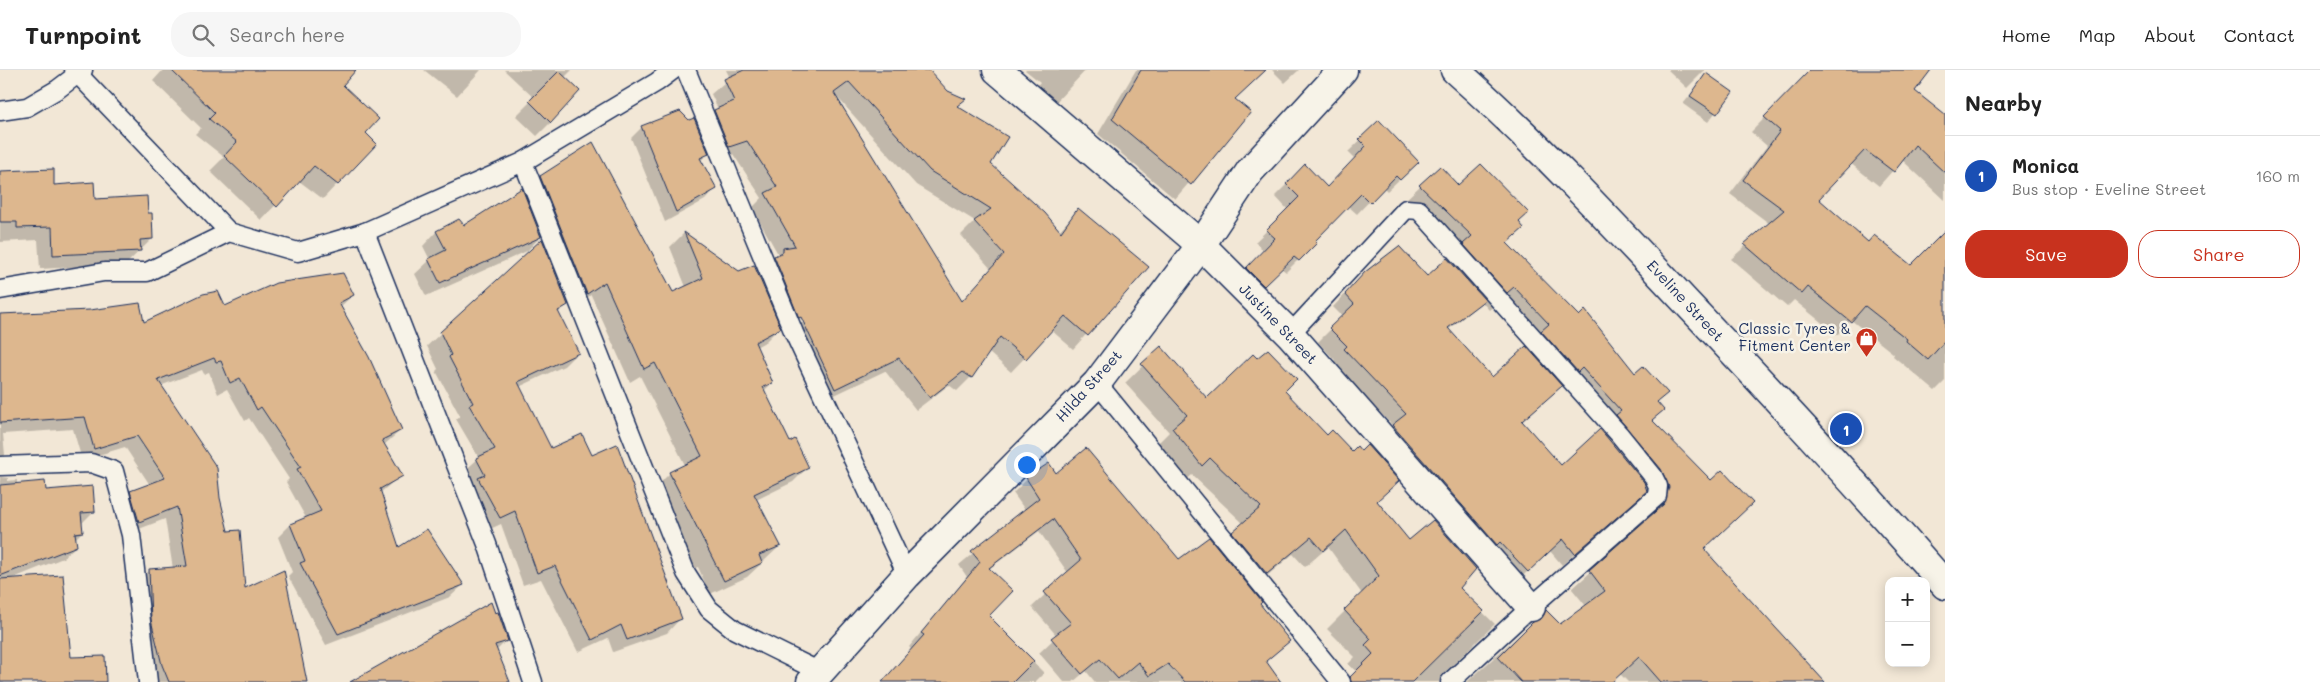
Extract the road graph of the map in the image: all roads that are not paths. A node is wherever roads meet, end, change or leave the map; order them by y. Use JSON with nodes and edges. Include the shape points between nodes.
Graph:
{"nodes":[{"id":1,"x":672,"y":70,"type":"edge"},
{"id":2,"x":686,"y":70,"type":"edge"},
{"id":3,"x":997,"y":70,"type":"edge"},
{"id":4,"x":1343,"y":70,"type":"edge"},
{"id":5,"x":1455,"y":70,"type":"edge"},
{"id":6,"x":78,"y":71,"type":"edge"},
{"id":7,"x":653,"y":76,"type":"edge"},
{"id":8,"x":0,"y":111,"type":"edge"},
{"id":9,"x":523,"y":162,"type":"junction"},
{"id":10,"x":228,"y":232,"type":"junction"},
{"id":11,"x":365,"y":232,"type":"junction"},
{"id":12,"x":1201,"y":245,"type":"junction"},
{"id":13,"x":0,"y":290,"type":"edge"},
{"id":14,"x":1290,"y":334,"type":"junction"},
{"id":15,"x":1097,"y":383,"type":"junction"},
{"id":16,"x":0,"y":466,"type":"edge"},
{"id":17,"x":908,"y":574,"type":"junction"},
{"id":18,"x":1945,"y":585,"type":"edge"},
{"id":19,"x":1530,"y":607,"type":"junction"},
{"id":20,"x":814,"y":677,"type":"edge"},
{"id":21,"x":148,"y":682,"type":"edge"},
{"id":22,"x":533,"y":682,"type":"edge"},
{"id":23,"x":1341,"y":682,"type":"edge"},
{"id":24,"x":1450,"y":682,"type":"edge"}],
"edges":[{"from":1,"to":7,"type":"lane"},
{"from":2,"to":17,"type":"lane","via":[[794,333]]},
{"from":3,"to":12,"type":"street","name":"Justine Street"},
{"from":4,"to":12,"type":"street","name":"Hilda Street","via":[[1250,171]]},
{"from":5,"to":18,"type":"street","name":"Eveline Street","via":[[1583,192],[1839,464]]},
{"from":6,"to":8,"type":"lane","via":[[58,89],[27,107]]},
{"from":6,"to":10,"type":"lane"},
{"from":7,"to":9,"type":"lane"},
{"from":9,"to":11,"type":"lane"},
{"from":9,"to":20,"type":"lane","via":[[686,573],[709,609],[735,630]]},
{"from":10,"to":11,"type":"lane","via":[[298,252]]},
{"from":10,"to":13,"type":"lane","via":[[147,272],[104,272]]},
{"from":11,"to":22,"type":"lane","via":[[487,544]]},
{"from":12,"to":14,"type":"street","name":"Justine Street"},
{"from":12,"to":15,"type":"street","name":"Hilda Street"},
{"from":14,"to":19,"type":"street","name":"Justine Street"},
{"from":14,"to":19,"type":"lane","via":[[1406,209],[1415,208],[1619,434],[1653,476],[1658,486],[1657,496]]},
{"from":15,"to":17,"type":"street","name":"Hilda Street"},
{"from":15,"to":23,"type":"lane"},
{"from":16,"to":21,"type":"lane","via":[[91,463],[114,471],[131,535]]},
{"from":17,"to":20,"type":"street","name":"Hilda Street"},
{"from":19,"to":24,"type":"lane"}]}
